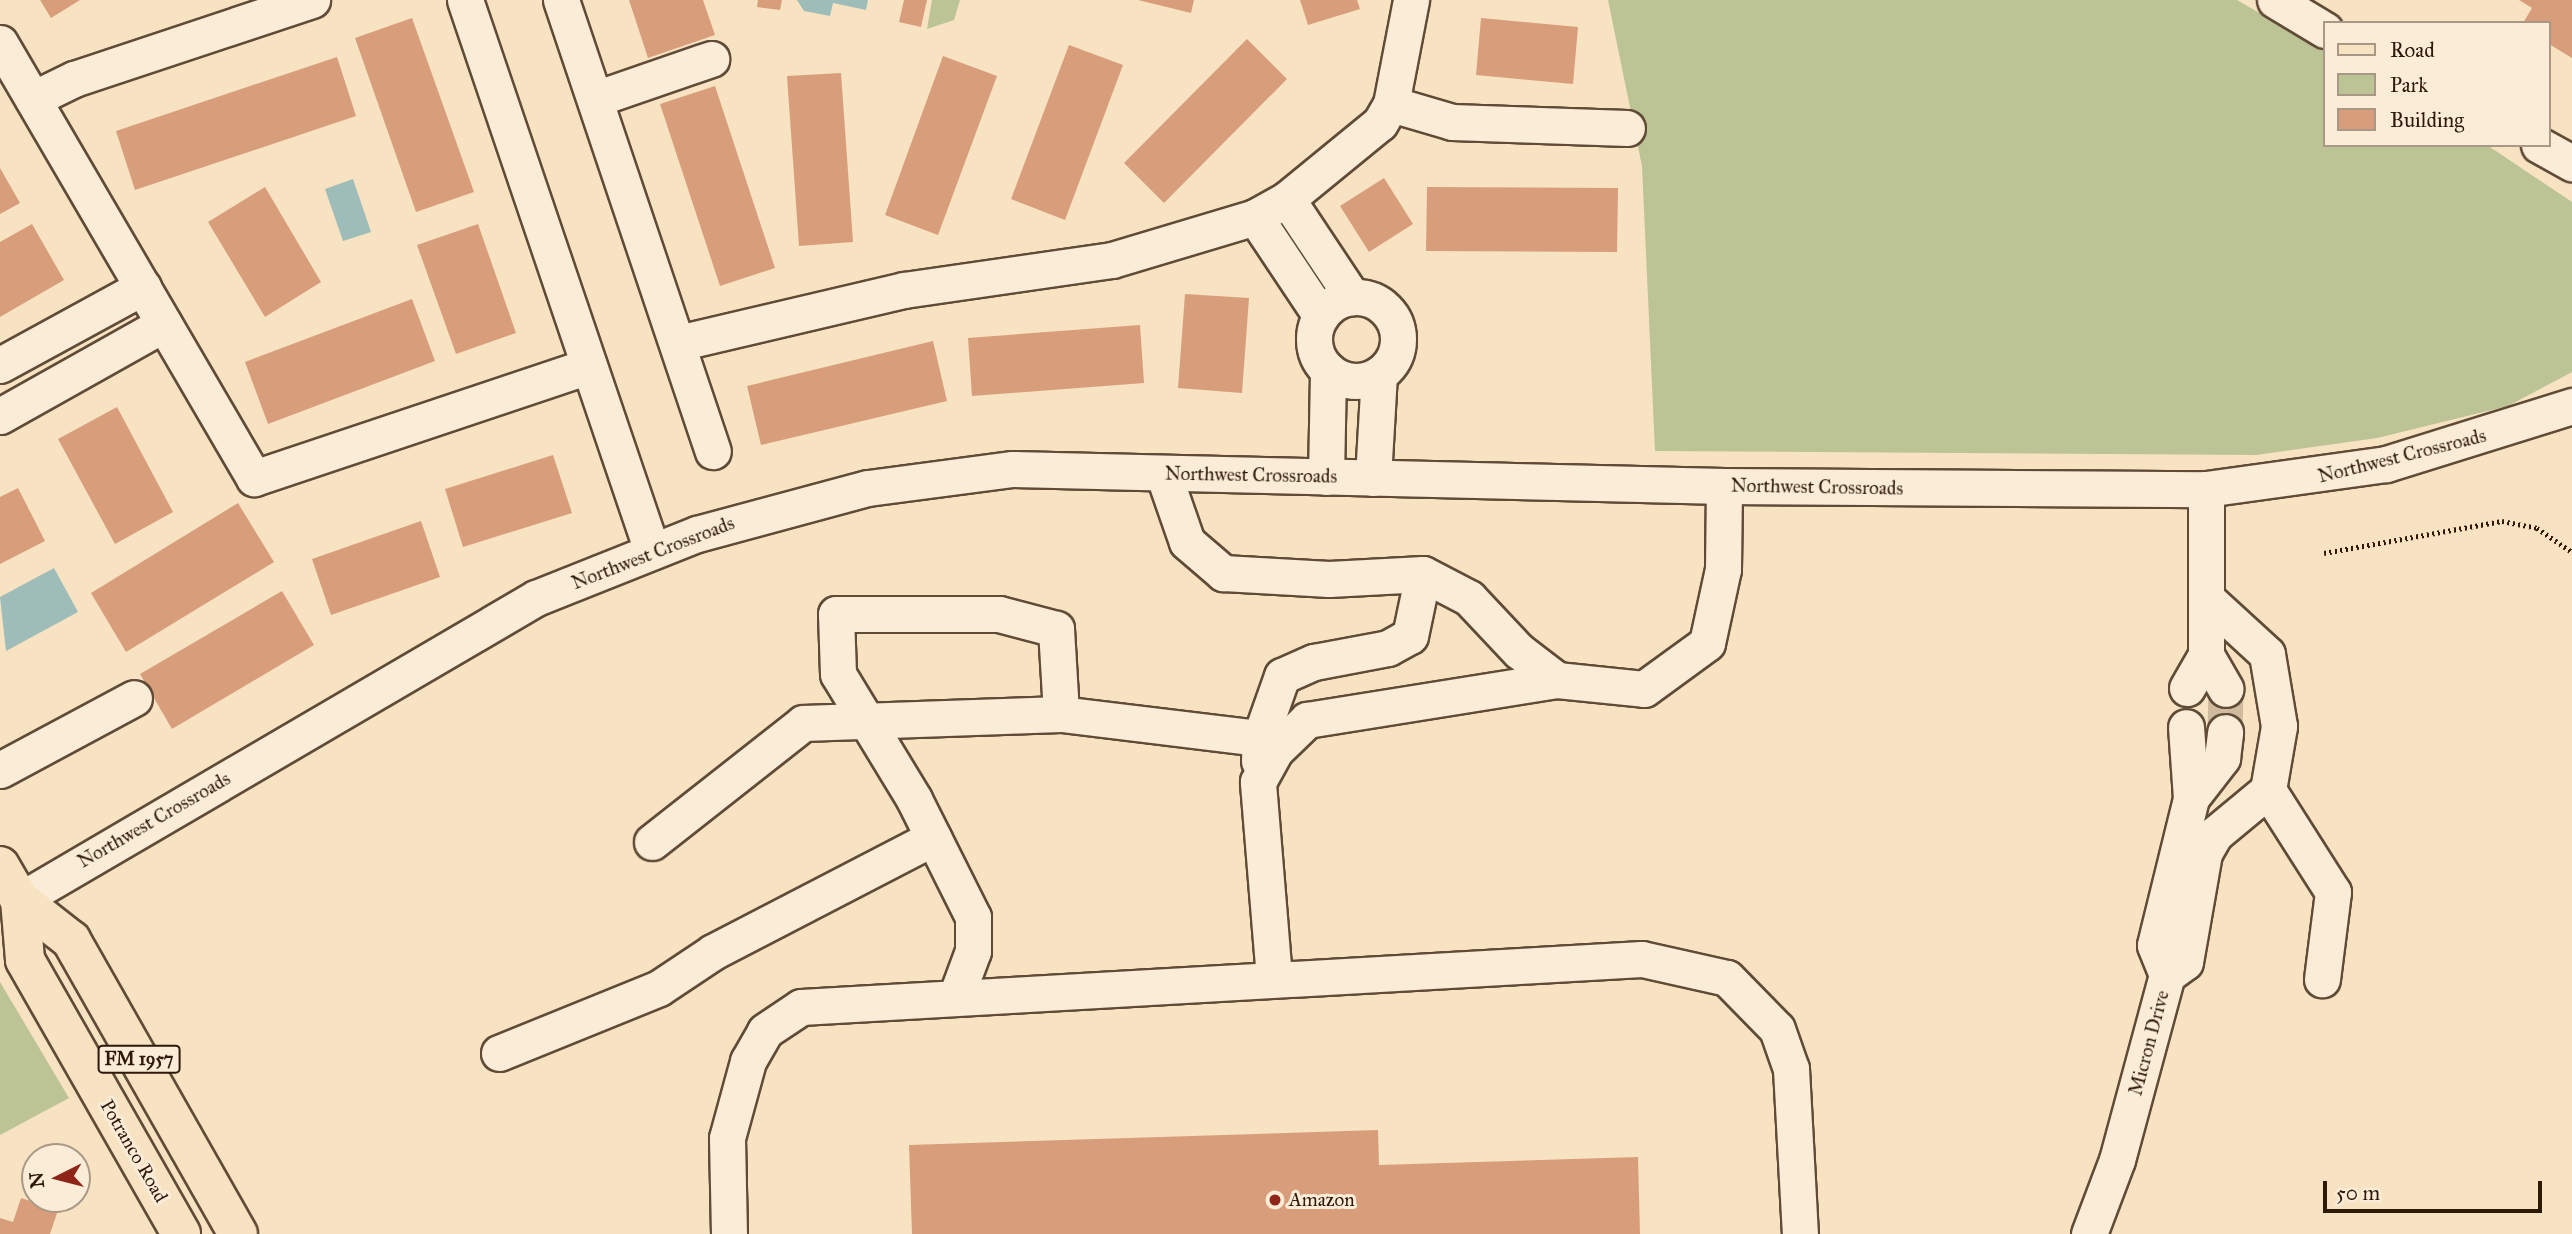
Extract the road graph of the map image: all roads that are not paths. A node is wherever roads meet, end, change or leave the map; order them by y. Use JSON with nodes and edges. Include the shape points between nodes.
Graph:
{"nodes":[{"id":1,"x":312,"y":0,"type":"edge"},
{"id":2,"x":465,"y":0,"type":"edge"},
{"id":3,"x":561,"y":0,"type":"edge"},
{"id":4,"x":1410,"y":0,"type":"edge"},
{"id":5,"x":2275,"y":0,"type":"edge"},
{"id":6,"x":2324,"y":29,"type":"edge"},
{"id":7,"x":0,"y":43,"type":"edge"},
{"id":8,"x":711,"y":59,"type":"dead end"},
{"id":9,"x":33,"y":99,"type":"junction"},
{"id":10,"x":595,"y":99,"type":"junction"},
{"id":11,"x":1391,"y":104,"type":"junction"},
{"id":12,"x":1627,"y":128,"type":"dead end"},
{"id":13,"x":2543,"y":147,"type":"edge"},
{"id":14,"x":2572,"y":163,"type":"edge"},
{"id":15,"x":1287,"y":199,"type":"junction"},
{"id":16,"x":1255,"y":217,"type":"junction"},
{"id":17,"x":143,"y":287,"type":"junction"},
{"id":18,"x":1352,"y":297,"type":"junction"},
{"id":19,"x":1321,"y":316,"type":"junction"},
{"id":20,"x":164,"y":324,"type":"junction"},
{"id":21,"x":678,"y":343,"type":"junction"},
{"id":22,"x":0,"y":365,"type":"edge"},
{"id":23,"x":589,"y":366,"type":"junction"},
{"id":24,"x":1328,"y":370,"type":"junction"},
{"id":25,"x":1379,"y":374,"type":"junction"},
{"id":26,"x":2572,"y":407,"type":"edge"},
{"id":27,"x":0,"y":416,"type":"edge"},
{"id":28,"x":713,"y":451,"type":"dead end"},
{"id":29,"x":1163,"y":473,"type":"junction"},
{"id":30,"x":1326,"y":477,"type":"junction"},
{"id":31,"x":1373,"y":478,"type":"junction"},
{"id":32,"x":1724,"y":486,"type":"junction"},
{"id":33,"x":2206,"y":489,"type":"junction"},
{"id":34,"x":652,"y":551,"type":"junction"},
{"id":35,"x":1423,"y":574,"type":"junction"},
{"id":36,"x":2208,"y":600,"type":"junction"},
{"id":37,"x":2206,"y":655,"type":"junction"},
{"id":38,"x":1557,"y":680,"type":"junction"},
{"id":39,"x":2187,"y":688,"type":"tunnel mouth"},
{"id":40,"x":2226,"y":689,"type":"tunnel mouth"},
{"id":41,"x":134,"y":698,"type":"dead end"},
{"id":42,"x":1061,"y":714,"type":"junction"},
{"id":43,"x":869,"y":721,"type":"junction"},
{"id":44,"x":2186,"y":727,"type":"tunnel mouth"},
{"id":45,"x":2225,"y":732,"type":"tunnel mouth"},
{"id":46,"x":1260,"y":738,"type":"junction"},
{"id":47,"x":0,"y":770,"type":"edge"},
{"id":48,"x":1258,"y":782,"type":"junction"},
{"id":49,"x":2268,"y":790,"type":"junction"},
{"id":50,"x":2191,"y":798,"type":"junction"},
{"id":51,"x":933,"y":838,"type":"junction"},
{"id":52,"x":652,"y":842,"type":"dead end"},
{"id":53,"x":0,"y":866,"type":"edge"},
{"id":54,"x":20,"y":900,"type":"junction"},
{"id":55,"x":2167,"y":975,"type":"junction"},
{"id":56,"x":1274,"y":978,"type":"junction"},
{"id":57,"x":2322,"y":979,"type":"dead end"},
{"id":58,"x":957,"y":994,"type":"junction"},
{"id":59,"x":499,"y":1053,"type":"dead end"},
{"id":60,"x":181,"y":1234,"type":"edge"},
{"id":61,"x":238,"y":1234,"type":"edge"},
{"id":62,"x":729,"y":1234,"type":"edge"},
{"id":63,"x":1800,"y":1234,"type":"edge"},
{"id":64,"x":2089,"y":1234,"type":"edge"}],
"edges":[{"from":1,"to":9,"type":"street","via":[[74,79]]},
{"from":2,"to":23,"type":"street"},
{"from":3,"to":10,"type":"street"},
{"from":4,"to":11,"type":"street"},
{"from":5,"to":6,"type":"street"},
{"from":7,"to":9,"type":"street"},
{"from":8,"to":10,"type":"street"},
{"from":9,"to":17,"type":"street"},
{"from":10,"to":21,"type":"street"},
{"from":11,"to":12,"type":"street","via":[[1486,126]]},
{"from":11,"to":15,"type":"street","via":[[1380,123]]},
{"from":13,"to":14,"type":"street"},
{"from":15,"to":16,"type":"street"},
{"from":15,"to":18,"type":"street"},
{"from":16,"to":19,"type":"street"},
{"from":16,"to":21,"type":"street","via":[[1112,260],[904,290]]},
{"from":17,"to":20,"type":"street"},
{"from":17,"to":22,"type":"street"},
{"from":18,"to":19,"type":"street"},
{"from":18,"to":25,"type":"street","via":[[1380,305],[1393,321],[1396,350]]},
{"from":19,"to":24,"type":"street","via":[[1315,344]]},
{"from":20,"to":23,"type":"street","via":[[254,478]]},
{"from":20,"to":27,"type":"street"},
{"from":21,"to":28,"type":"street"},
{"from":23,"to":34,"type":"street"},
{"from":24,"to":25,"type":"street","via":[[1353,381]]},
{"from":24,"to":30,"type":"street"},
{"from":25,"to":31,"type":"street"},
{"from":26,"to":33,"type":"street","name":"Northwest Crossroads","via":[[2386,464]]},
{"from":29,"to":30,"type":"street","name":"Northwest Crossroads"},
{"from":29,"to":34,"type":"street","name":"Northwest Crossroads","via":[[1013,468],[868,488]]},
{"from":29,"to":35,"type":"street","via":[[1187,542],[1223,573],[1329,579]]},
{"from":30,"to":31,"type":"street","name":"Northwest Crossroads"},
{"from":31,"to":32,"type":"street","name":"Northwest Crossroads"},
{"from":32,"to":33,"type":"street","name":"Northwest Crossroads"},
{"from":32,"to":38,"type":"street","via":[[1723,569],[1707,643],[1643,689]]},
{"from":33,"to":36,"type":"street"},
{"from":34,"to":54,"type":"street","name":"Northwest Crossroads","via":[[536,598],[465,637]]},
{"from":35,"to":38,"type":"street","via":[[1469,597],[1519,651]]},
{"from":35,"to":46,"type":"street","via":[[1410,636],[1388,648],[1314,662],[1282,676]]},
{"from":36,"to":37,"type":"street"},
{"from":36,"to":49,"type":"street","via":[[2267,654],[2279,726]]},
{"from":37,"to":39,"type":"street"},
{"from":37,"to":40,"type":"street"},
{"from":38,"to":48,"type":"street","via":[[1307,720],[1275,751]]},
{"from":41,"to":47,"type":"street"},
{"from":42,"to":43,"type":"street"},
{"from":42,"to":43,"type":"street","via":[[1056,628],[999,614],[836,614],[838,674]]},
{"from":42,"to":46,"type":"street"},
{"from":43,"to":51,"type":"street"},
{"from":43,"to":52,"type":"street","via":[[803,723]]},
{"from":44,"to":50,"type":"street","name":"Micron Drive"},
{"from":45,"to":50,"type":"street","via":[[2222,758]]},
{"from":46,"to":48,"type":"street"},
{"from":48,"to":56,"type":"street"},
{"from":49,"to":55,"type":"street","via":[[2215,834],[2204,853],[2185,962]]},
{"from":49,"to":57,"type":"street","via":[[2333,892]]},
{"from":50,"to":55,"type":"street","name":"Micron Drive","via":[[2155,945]]},
{"from":51,"to":58,"type":"street","via":[[973,917],[973,951]]},
{"from":51,"to":59,"type":"street","via":[[713,952],[659,988]]},
{"from":53,"to":54,"type":"main road","number":"FM 1957"},
{"from":54,"to":60,"type":"main road","name":"Potranco Road","number":"FM 1957","via":[[26,960]]},
{"from":54,"to":61,"type":"main road","number":"FM 1957","via":[[71,940]]},
{"from":55,"to":64,"type":"street","name":"Micron Drive","via":[[2117,1160]]},
{"from":56,"to":58,"type":"street"},
{"from":56,"to":63,"type":"street","via":[[1642,959],[1727,978],[1777,1029],[1791,1069]]},
{"from":58,"to":62,"type":"street","via":[[831,1000],[801,1007],[765,1031],[748,1061],[727,1138]]}]}
